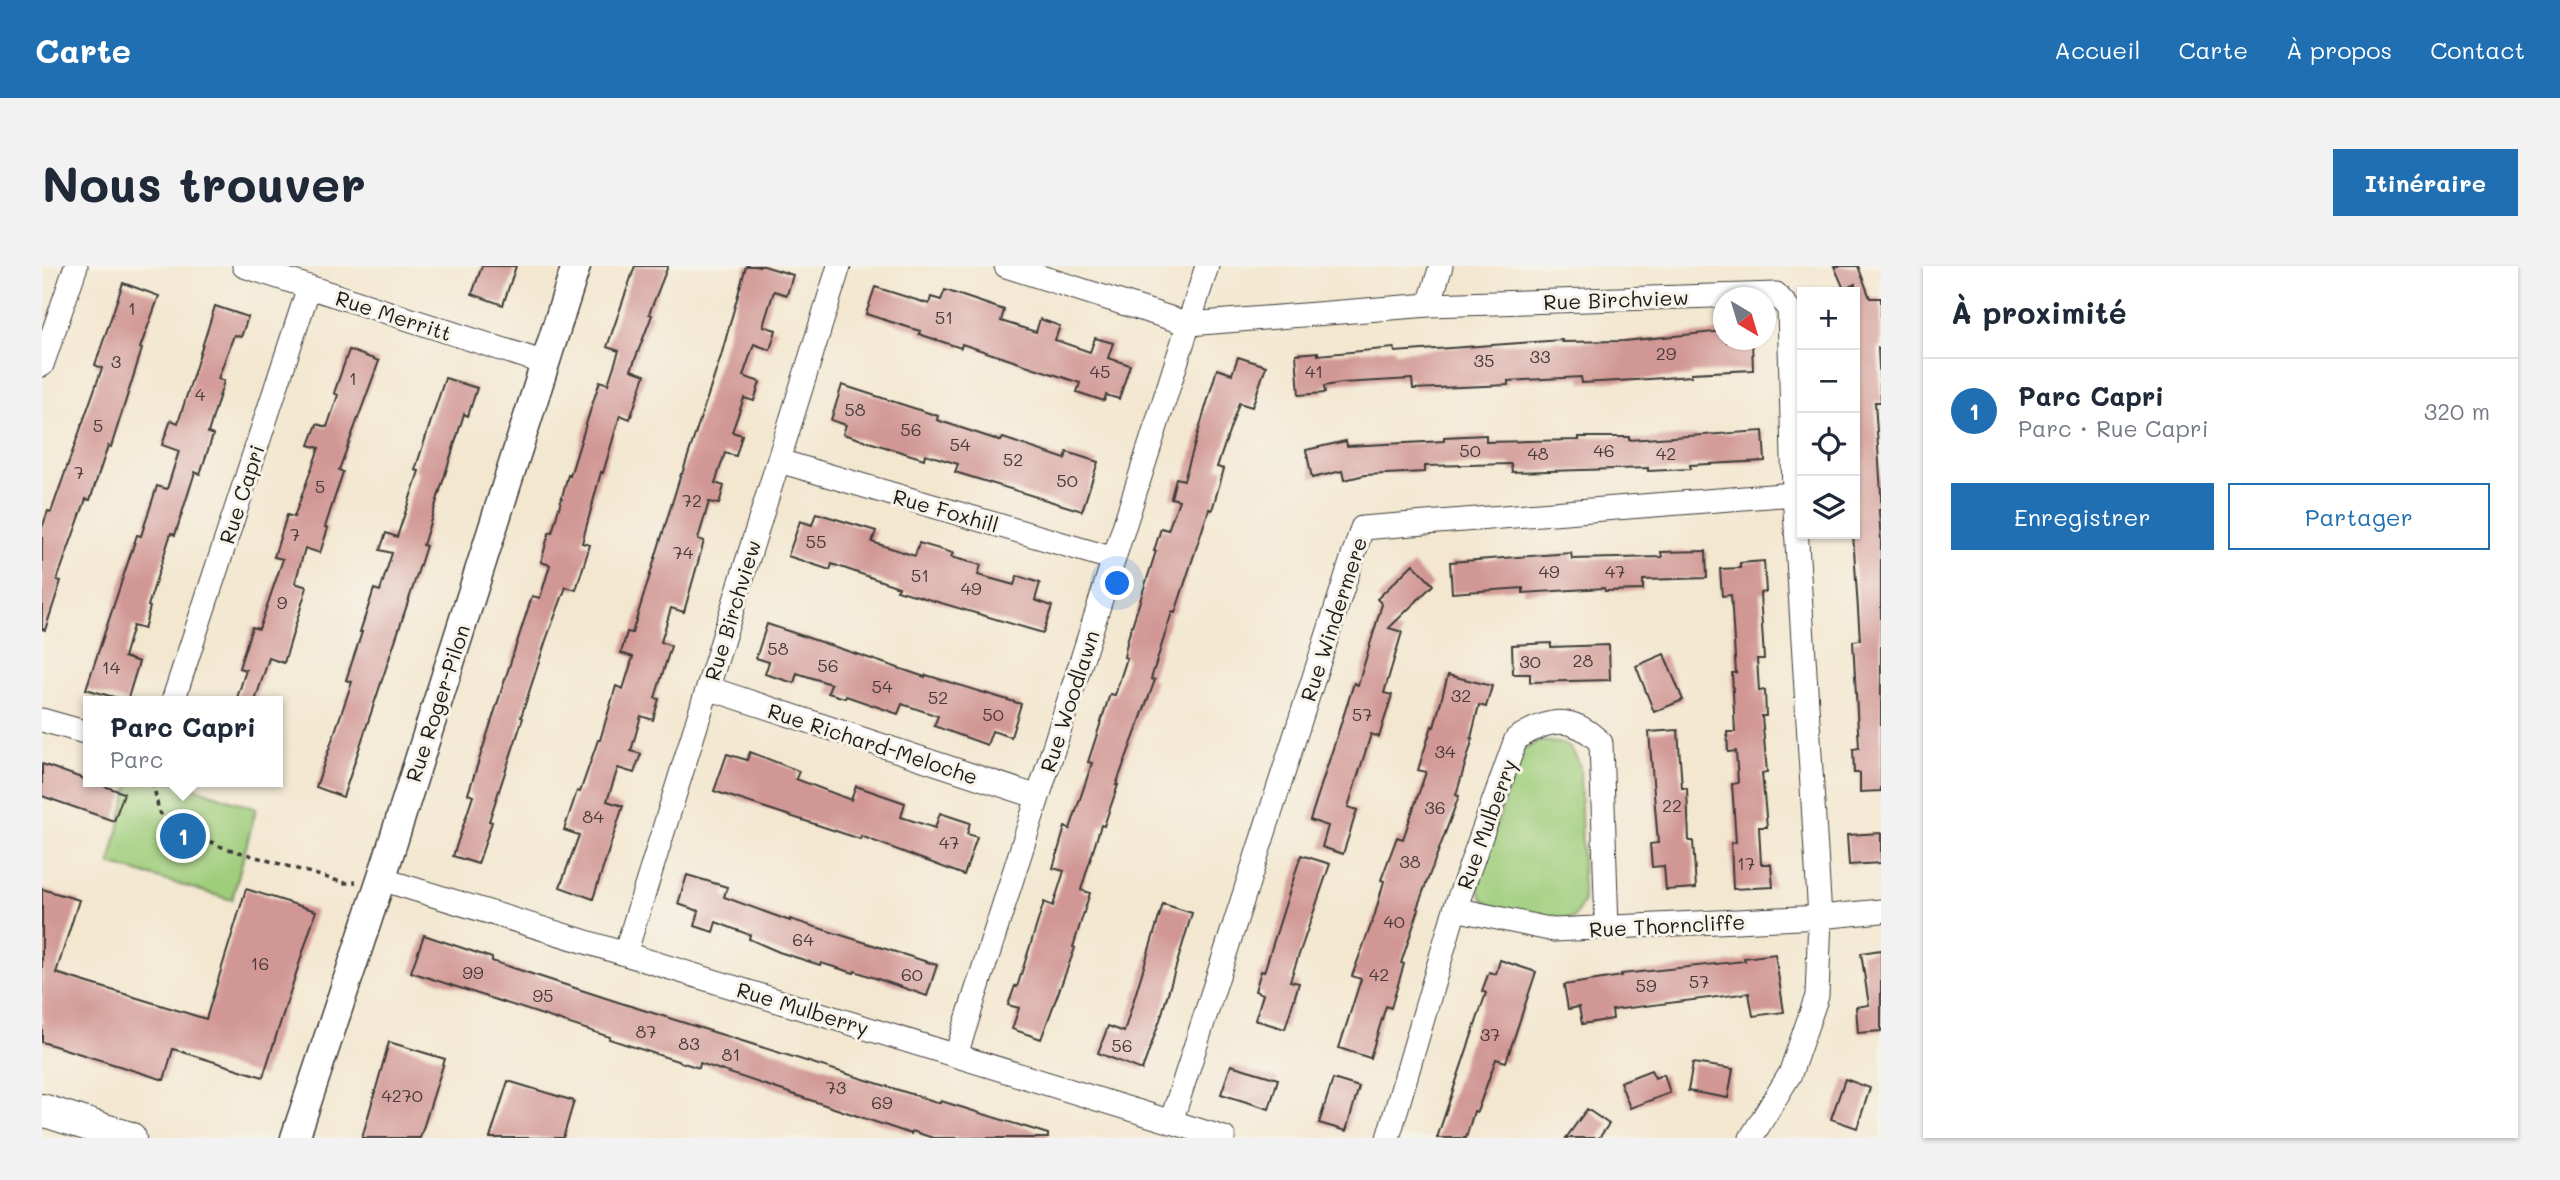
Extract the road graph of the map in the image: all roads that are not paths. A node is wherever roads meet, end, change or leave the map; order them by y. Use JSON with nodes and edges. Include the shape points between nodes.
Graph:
{"nodes":[{"id":1,"x":76,"y":266,"type":"edge"},
{"id":2,"x":244,"y":266,"type":"edge"},
{"id":3,"x":576,"y":266,"type":"edge"},
{"id":4,"x":839,"y":266,"type":"edge"},
{"id":5,"x":1006,"y":266,"type":"edge"},
{"id":6,"x":1207,"y":266,"type":"edge"},
{"id":7,"x":1441,"y":266,"type":"edge"},
{"id":8,"x":309,"y":287,"type":"junction"},
{"id":9,"x":1429,"y":305,"type":"junction"},
{"id":10,"x":1189,"y":324,"type":"junction"},
{"id":11,"x":545,"y":363,"type":"junction"},
{"id":12,"x":42,"y":365,"type":"edge"},
{"id":13,"x":779,"y":461,"type":"junction"},
{"id":14,"x":1794,"y":494,"type":"junction"},
{"id":15,"x":1114,"y":559,"type":"junction"},
{"id":16,"x":708,"y":688,"type":"junction"},
{"id":17,"x":175,"y":696,"type":"edge"},
{"id":18,"x":42,"y":720,"type":"edge"},
{"id":19,"x":83,"y":731,"type":"edge"},
{"id":20,"x":1038,"y":797,"type":"junction"},
{"id":21,"x":381,"y":879,"type":"junction"},
{"id":22,"x":1455,"y":909,"type":"junction"},
{"id":23,"x":1881,"y":911,"type":"edge"},
{"id":24,"x":1820,"y":917,"type":"junction"},
{"id":25,"x":1607,"y":928,"type":"junction"},
{"id":26,"x":625,"y":954,"type":"junction"},
{"id":27,"x":956,"y":1055,"type":"junction"},
{"id":28,"x":42,"y":1110,"type":"edge"},
{"id":29,"x":1171,"y":1122,"type":"junction"},
{"id":30,"x":130,"y":1138,"type":"edge"},
{"id":31,"x":295,"y":1138,"type":"edge"},
{"id":32,"x":1224,"y":1138,"type":"edge"},
{"id":33,"x":1388,"y":1138,"type":"edge"},
{"id":34,"x":1751,"y":1138,"type":"edge"}],
"edges":[{"from":1,"to":12,"type":"street"},
{"from":2,"to":8,"type":"street","name":"Rue Merritt"},
{"from":3,"to":11,"type":"street","name":"Rue Roger-Pilon"},
{"from":4,"to":13,"type":"street","name":"Rue Birchview"},
{"from":5,"to":10,"type":"street","name":"Rue Birchview"},
{"from":6,"to":10,"type":"street","name":"Rue Woodlawn"},
{"from":7,"to":9,"type":"street"},
{"from":8,"to":11,"type":"street","name":"Rue Merritt"},
{"from":8,"to":17,"type":"street","name":"Rue Capri"},
{"from":9,"to":10,"type":"street","name":"Rue Birchview"},
{"from":9,"to":14,"type":"street","name":"Rue Birchview","via":[[1776,294],[1789,309]]},
{"from":10,"to":15,"type":"street","name":"Rue Woodlawn"},
{"from":11,"to":21,"type":"street","name":"Rue Roger-Pilon"},
{"from":13,"to":15,"type":"street","name":"Rue Foxhill"},
{"from":13,"to":16,"type":"street","name":"Rue Birchview"},
{"from":14,"to":24,"type":"street","name":"Rue Birchview"},
{"from":14,"to":29,"type":"street","name":"Rue Windermere","via":[[1362,528]]},
{"from":15,"to":20,"type":"street","name":"Rue Woodlawn"},
{"from":16,"to":20,"type":"street","name":"Rue Richard-Meloche"},
{"from":16,"to":26,"type":"street","name":"Rue Birchview"},
{"from":18,"to":19,"type":"street"},
{"from":20,"to":27,"type":"street","name":"Rue Woodlawn"},
{"from":21,"to":26,"type":"street","name":"Rue Mulberry"},
{"from":21,"to":31,"type":"street","name":"Rue Roger-Pilon"},
{"from":22,"to":25,"type":"street","name":"Rue Thorncliffe","via":[[1555,930]]},
{"from":22,"to":25,"type":"street","name":"Rue Mulberry","via":[[1516,738],[1534,727],[1560,721],[1586,728],[1601,743]]},
{"from":22,"to":33,"type":"street","name":"Rue Mulberry"},
{"from":23,"to":24,"type":"street","name":"Rue Thorncliffe"},
{"from":24,"to":25,"type":"street","name":"Rue Thorncliffe"},
{"from":24,"to":34,"type":"street","name":"Rue Birchview","via":[[1817,996],[1790,1074]]},
{"from":26,"to":27,"type":"street","name":"Rue Mulberry"},
{"from":27,"to":29,"type":"street","name":"Rue Mulberry"},
{"from":28,"to":30,"type":"main road"},
{"from":29,"to":32,"type":"street","name":"Rue Mulberry"}]}
